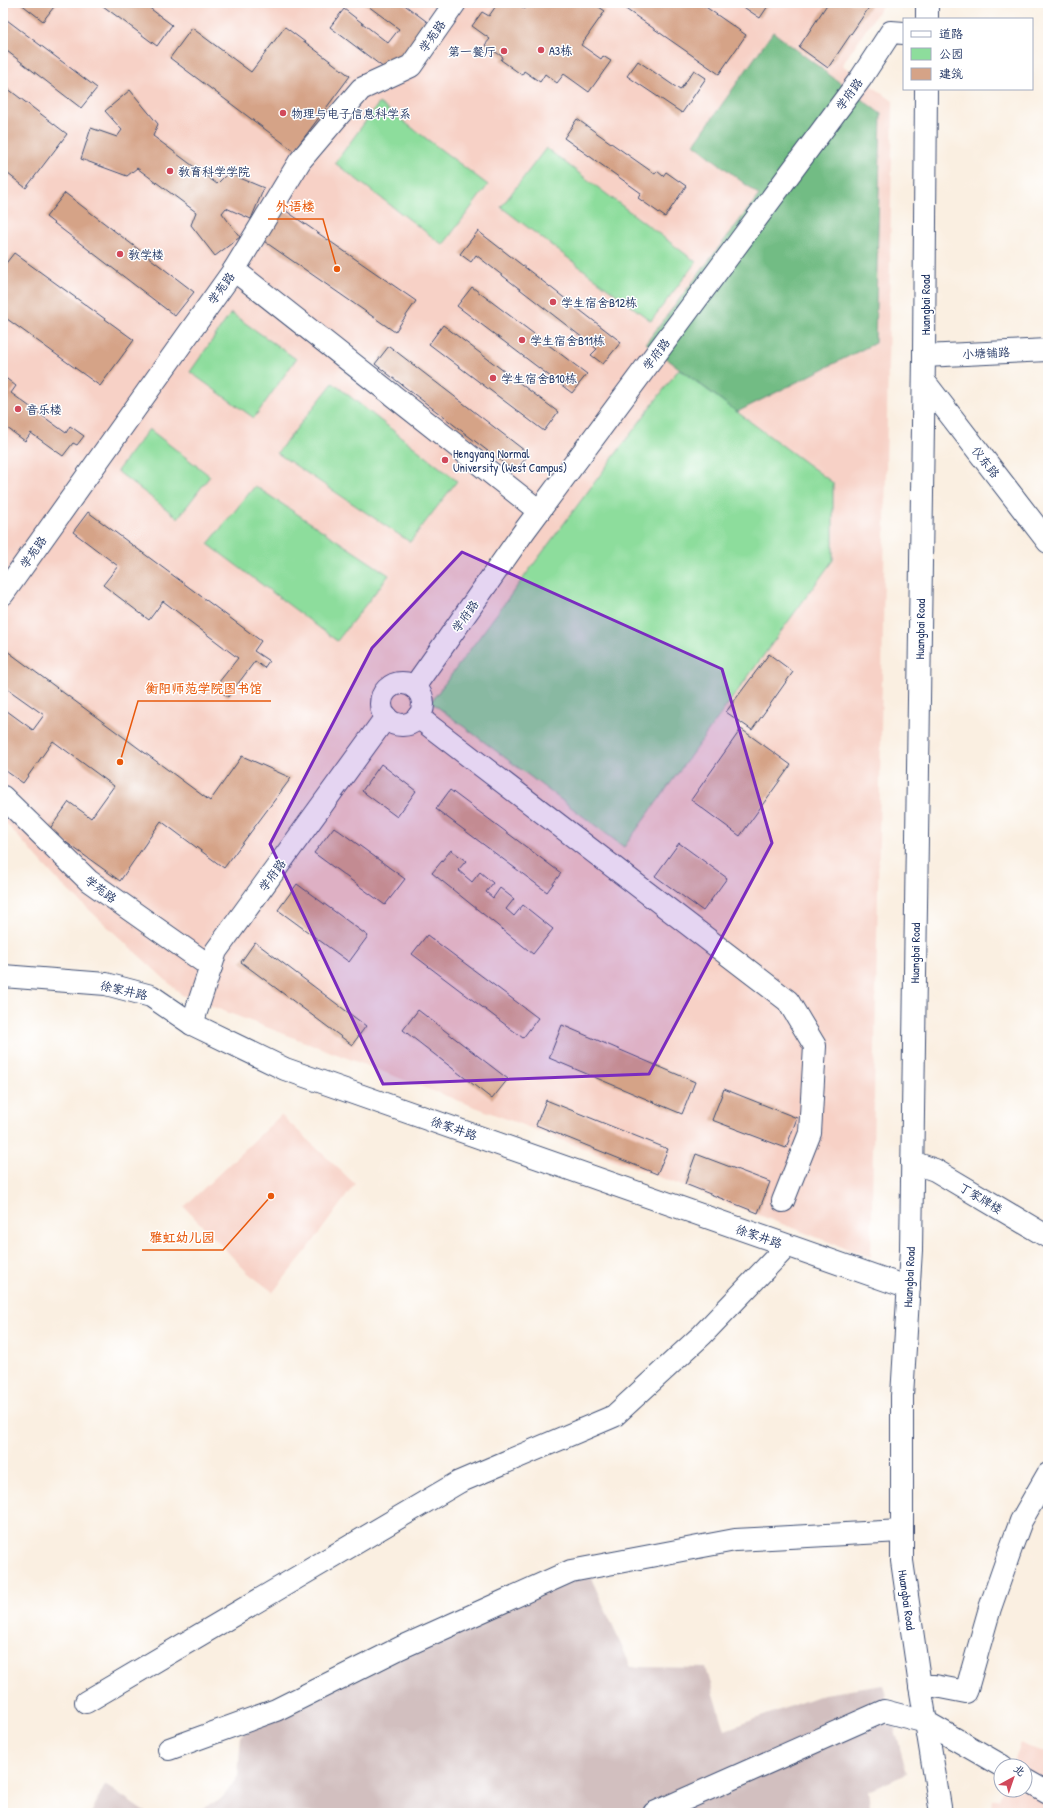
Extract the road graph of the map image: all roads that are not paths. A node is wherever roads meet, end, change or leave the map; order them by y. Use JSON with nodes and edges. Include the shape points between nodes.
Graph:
{"nodes":[{"id":1,"x":455,"y":3,"type":"edge"},
{"id":2,"x":927,"y":3,"type":"edge"},
{"id":3,"x":927,"y":18,"type":"edge"},
{"id":4,"x":903,"y":33,"type":"edge"},
{"id":5,"x":926,"y":90,"type":"edge"},
{"id":6,"x":234,"y":270,"type":"junction"},
{"id":7,"x":1048,"y":350,"type":"edge"},
{"id":8,"x":924,"y":356,"type":"junction"},
{"id":9,"x":924,"y":381,"type":"junction"},
{"id":10,"x":539,"y":511,"type":"junction"},
{"id":11,"x":1048,"y":542,"type":"edge"},
{"id":12,"x":3,"y":594,"type":"edge"},
{"id":13,"x":414,"y":687,"type":"junction"},
{"id":14,"x":386,"y":717,"type":"junction"},
{"id":15,"x":418,"y":717,"type":"junction"},
{"id":16,"x":3,"y":797,"type":"edge"},
{"id":17,"x":211,"y":967,"type":"junction"},
{"id":18,"x":3,"y":976,"type":"edge"},
{"id":19,"x":192,"y":1024,"type":"junction"},
{"id":20,"x":912,"y":1162,"type":"junction"},
{"id":21,"x":783,"y":1201,"type":"dead end"},
{"id":22,"x":1048,"y":1237,"type":"edge"},
{"id":23,"x":787,"y":1246,"type":"junction"},
{"id":24,"x":909,"y":1288,"type":"junction"},
{"id":25,"x":1048,"y":1474,"type":"edge"},
{"id":26,"x":901,"y":1531,"type":"junction"},
{"id":27,"x":920,"y":1686,"type":"junction"},
{"id":28,"x":86,"y":1702,"type":"dead end"},
{"id":29,"x":926,"y":1722,"type":"junction"},
{"id":30,"x":169,"y":1749,"type":"dead end"},
{"id":31,"x":993,"y":1761,"type":"edge"},
{"id":32,"x":1033,"y":1785,"type":"edge"},
{"id":33,"x":1048,"y":1793,"type":"edge"},
{"id":34,"x":654,"y":1813,"type":"edge"},
{"id":35,"x":941,"y":1813,"type":"edge"}],
"edges":[{"from":1,"to":6,"type":"street","name":"学苑路","via":[[411,66],[361,89],[300,161]]},
{"from":2,"to":3,"type":"street"},
{"from":4,"to":10,"type":"street","name":"学府路","via":[[891,32],[856,85]]},
{"from":5,"to":8,"type":"street","name":"Huangbai Road"},
{"from":6,"to":10,"type":"street"},
{"from":6,"to":12,"type":"street","name":"学苑路"},
{"from":7,"to":8,"type":"street","name":"小塘铺路"},
{"from":8,"to":9,"type":"street","name":"Huangbai Road"},
{"from":9,"to":11,"type":"street","name":"仪东路"},
{"from":9,"to":20,"type":"street","name":"Huangbai Road"},
{"from":10,"to":13,"type":"street","name":"学府路"},
{"from":13,"to":14,"type":"street","via":[[399,684],[386,692],[382,700],[382,709]]},
{"from":13,"to":15,"type":"street","via":[[419,692],[423,705]]},
{"from":14,"to":15,"type":"street","via":[[393,723],[402,725],[411,723]]},
{"from":14,"to":17,"type":"street","name":"学府路","via":[[216,952]]},
{"from":15,"to":21,"type":"street","via":[[788,1001],[815,1046],[810,1133]]},
{"from":16,"to":17,"type":"street","name":"学苑路","via":[[88,881]]},
{"from":17,"to":19,"type":"street","name":"学府路"},
{"from":18,"to":19,"type":"street","name":"徐家井路","via":[[106,984],[151,996]]},
{"from":19,"to":23,"type":"street","name":"徐家井路","via":[[285,1069]]},
{"from":20,"to":22,"type":"street","name":"丁家牌楼","via":[[935,1170]]},
{"from":20,"to":24,"type":"street","name":"Huangbai Road"},
{"from":23,"to":24,"type":"street","name":"徐家井路"},
{"from":23,"to":28,"type":"street","via":[[702,1335],[614,1416],[459,1482]]},
{"from":24,"to":26,"type":"street","name":"Huangbai Road","via":[[902,1396]]},
{"from":25,"to":27,"type":"street","via":[[1021,1521],[990,1608],[966,1692]]},
{"from":26,"to":27,"type":"street","name":"Huangbai Road","via":[[902,1561]]},
{"from":26,"to":30,"type":"street","via":[[735,1540],[571,1570],[400,1648],[276,1710]]},
{"from":27,"to":29,"type":"street","name":"Huangbai Road"},
{"from":29,"to":31,"type":"street"},
{"from":29,"to":34,"type":"street","via":[[884,1711]]},
{"from":29,"to":35,"type":"street","name":"Huangbai Road"},
{"from":32,"to":33,"type":"street"}]}
